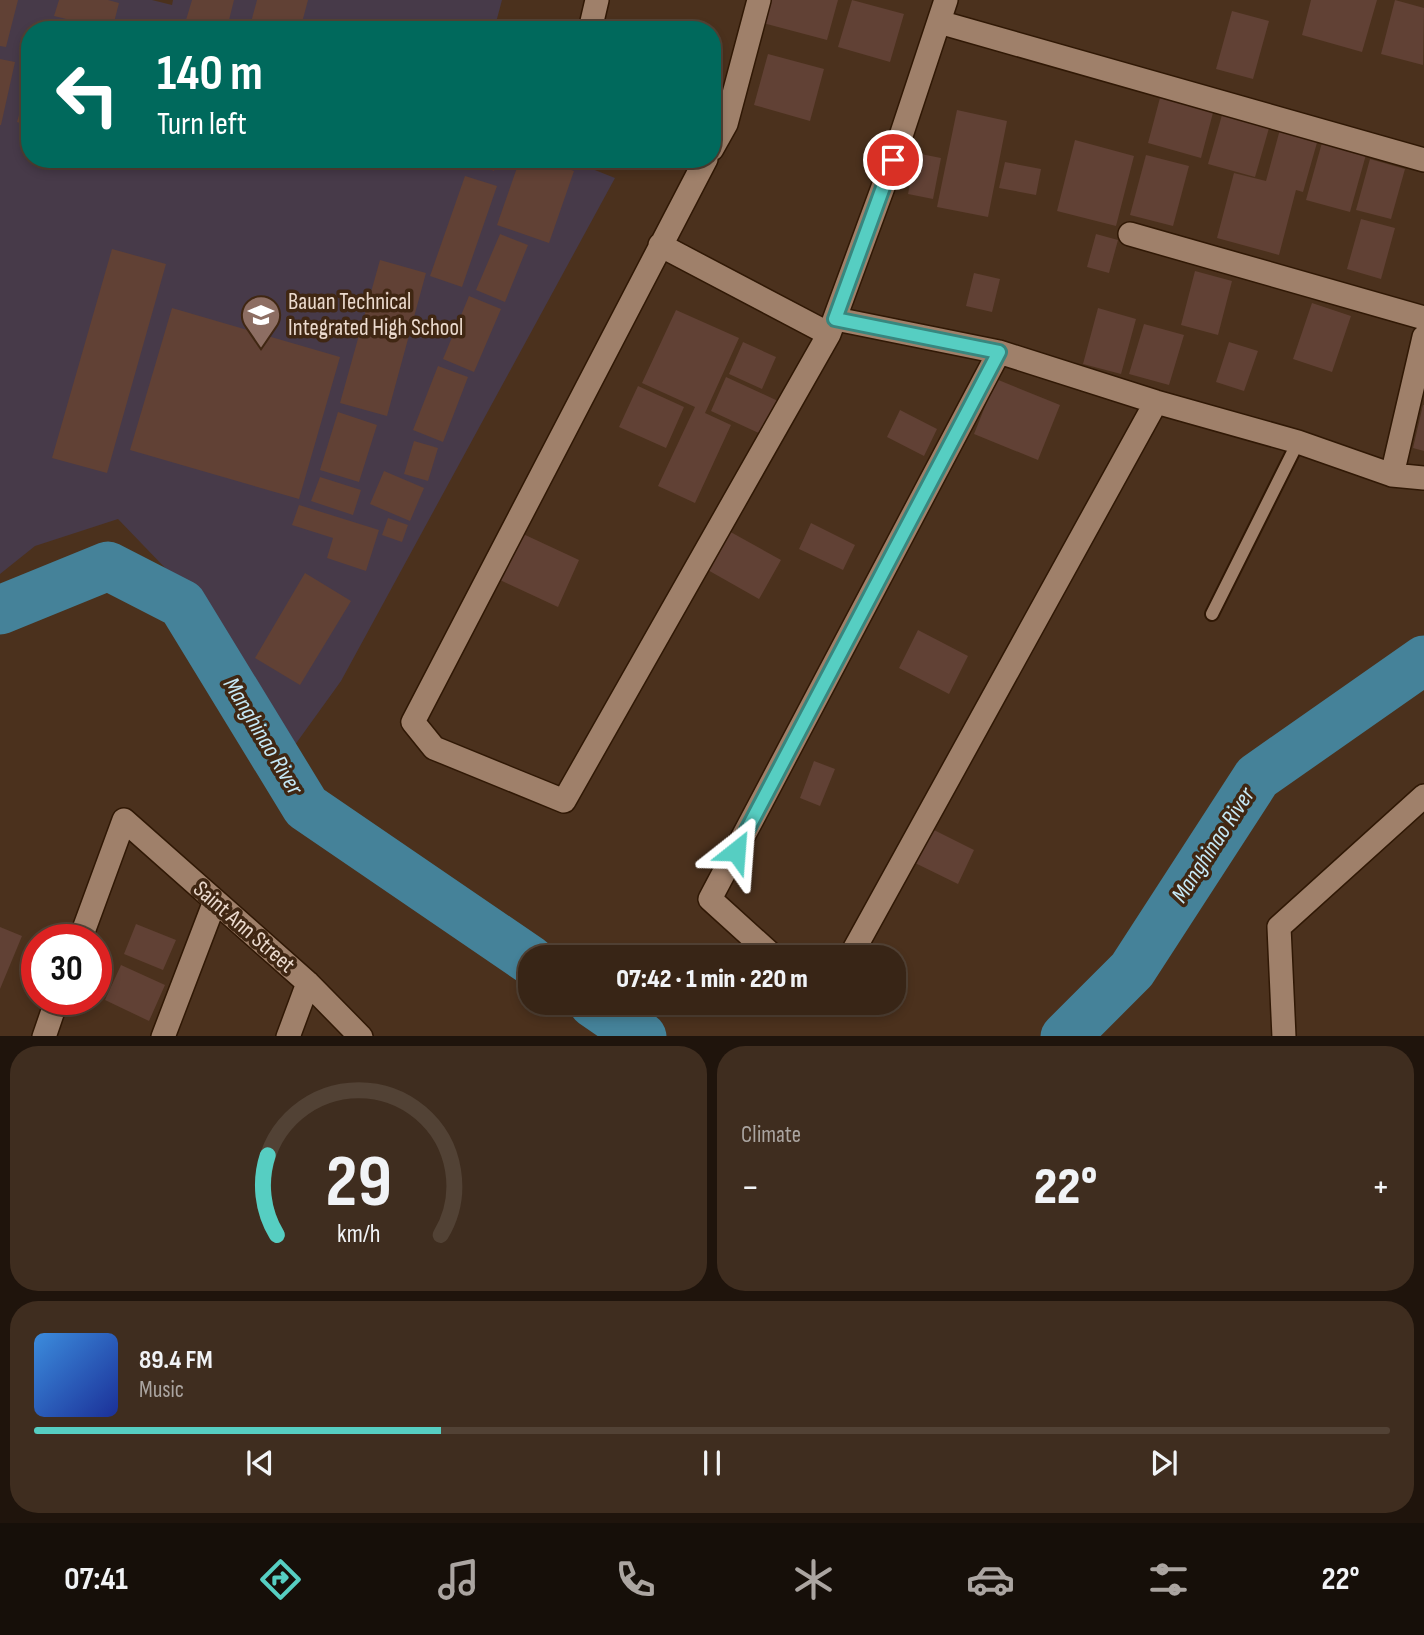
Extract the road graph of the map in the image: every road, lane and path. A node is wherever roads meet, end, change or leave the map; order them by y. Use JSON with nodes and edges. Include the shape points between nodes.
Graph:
{"nodes":[{"id":1,"x":597,"y":0,"type":"edge"},
{"id":2,"x":759,"y":0,"type":"edge"},
{"id":3,"x":942,"y":11,"type":"edge"},
{"id":4,"x":592,"y":21,"type":"edge"},
{"id":5,"x":721,"y":115,"type":"edge"},
{"id":6,"x":1424,"y":160,"type":"edge"},
{"id":7,"x":701,"y":168,"type":"edge"},
{"id":8,"x":1130,"y":234,"type":"dead end"},
{"id":9,"x":660,"y":245,"type":"junction"},
{"id":10,"x":1424,"y":318,"type":"edge"},
{"id":11,"x":832,"y":326,"type":"junction"},
{"id":12,"x":1424,"y":337,"type":"edge"},
{"id":13,"x":999,"y":352,"type":"junction"},
{"id":14,"x":1156,"y":402,"type":"junction"},
{"id":15,"x":1298,"y":442,"type":"junction"},
{"id":16,"x":1391,"y":475,"type":"junction"},
{"id":17,"x":1424,"y":478,"type":"edge"},
{"id":18,"x":1212,"y":614,"type":"dead end"},
{"id":19,"x":1424,"y":796,"type":"edge"},
{"id":20,"x":215,"y":901,"type":"junction"},
{"id":21,"x":85,"y":924,"type":"edge"},
{"id":22,"x":761,"y":945,"type":"edge"},
{"id":23,"x":857,"y":945,"type":"edge"},
{"id":24,"x":308,"y":983,"type":"junction"},
{"id":25,"x":52,"y":1015,"type":"edge"},
{"id":26,"x":44,"y":1036,"type":"edge"},
{"id":27,"x":163,"y":1036,"type":"edge"},
{"id":28,"x":288,"y":1036,"type":"edge"},
{"id":29,"x":360,"y":1036,"type":"edge"},
{"id":30,"x":1284,"y":1036,"type":"edge"}],
"edges":[{"from":1,"to":4,"type":"street"},
{"from":2,"to":5,"type":"street"},
{"from":3,"to":6,"type":"street"},
{"from":3,"to":11,"type":"street"},
{"from":7,"to":9,"type":"street"},
{"from":8,"to":10,"type":"street"},
{"from":9,"to":11,"type":"street"},
{"from":9,"to":11,"type":"street","via":[[413,722],[434,748],[564,801]]},
{"from":11,"to":13,"type":"street"},
{"from":12,"to":16,"type":"street"},
{"from":13,"to":14,"type":"street"},
{"from":13,"to":22,"type":"street","via":[[710,898]]},
{"from":14,"to":15,"type":"street"},
{"from":14,"to":23,"type":"street"},
{"from":15,"to":16,"type":"street"},
{"from":15,"to":18,"type":"lane"},
{"from":16,"to":17,"type":"street"},
{"from":19,"to":30,"type":"street","via":[[1279,927]]},
{"from":20,"to":21,"type":"street","name":"Saint Ann Street","via":[[124,820]]},
{"from":20,"to":24,"type":"street","name":"Saint Ann Street"},
{"from":20,"to":27,"type":"street"},
{"from":24,"to":28,"type":"street"},
{"from":24,"to":29,"type":"street","name":"Saint Ann Street"},
{"from":25,"to":26,"type":"street"}]}
